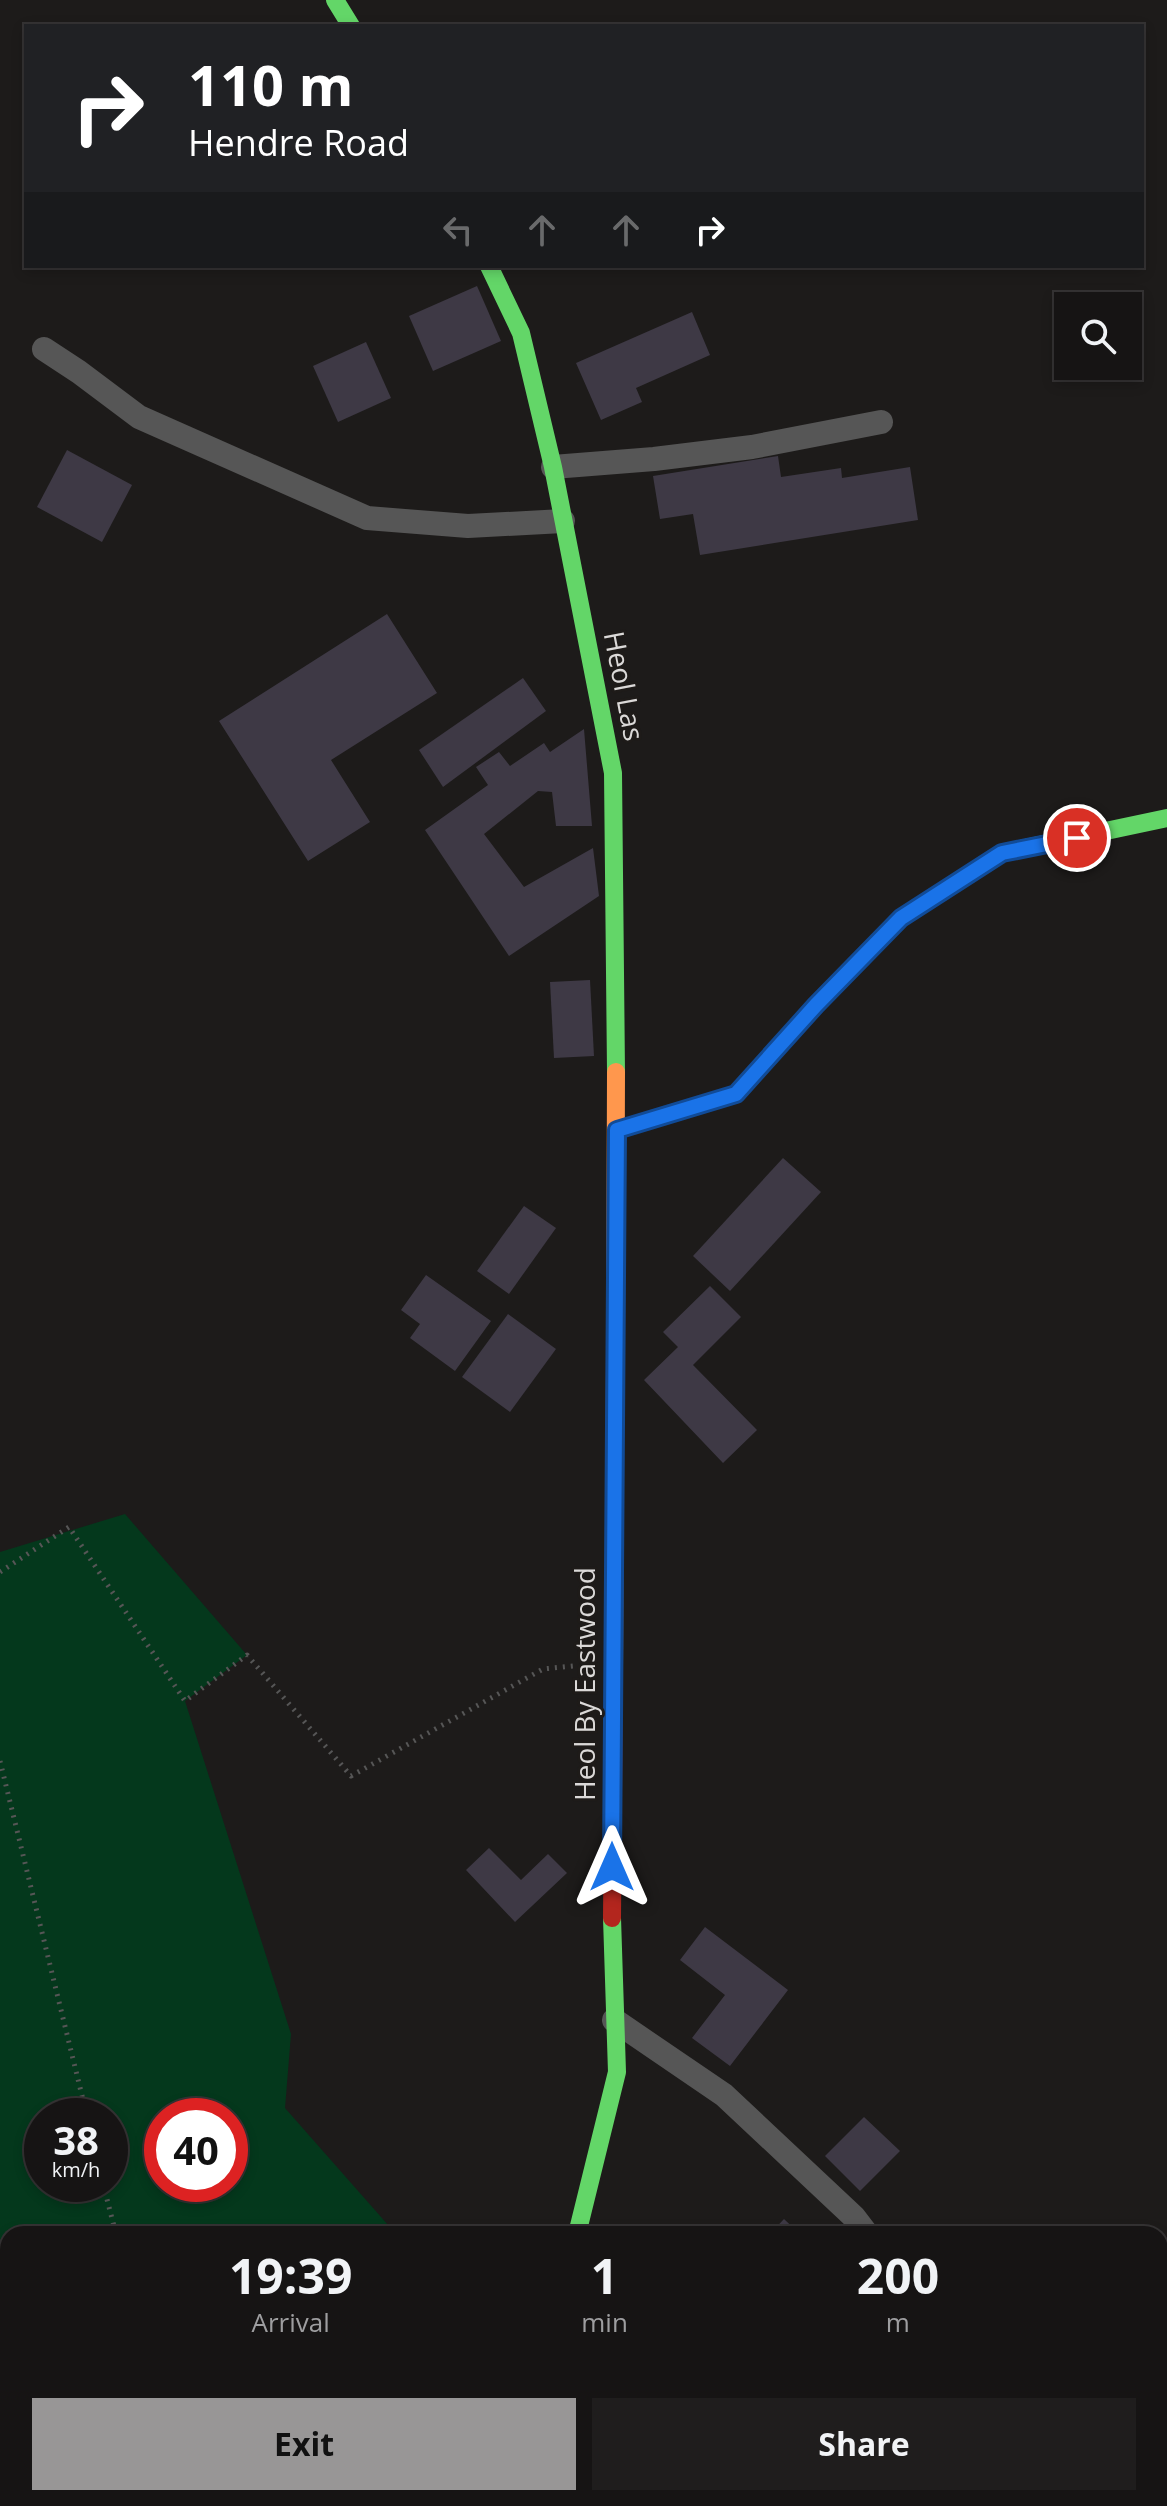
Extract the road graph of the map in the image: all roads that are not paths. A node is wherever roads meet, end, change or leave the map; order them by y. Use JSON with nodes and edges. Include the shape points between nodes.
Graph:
{"nodes":[{"id":1,"x":335,"y":0,"type":"edge"},
{"id":2,"x":350,"y":24,"type":"edge"},
{"id":3,"x":490,"y":268,"type":"edge"},
{"id":4,"x":44,"y":349,"type":"dead end"},
{"id":5,"x":881,"y":422,"type":"dead end"},
{"id":6,"x":553,"y":467,"type":"junction"},
{"id":7,"x":563,"y":521,"type":"junction"},
{"id":8,"x":1167,"y":818,"type":"edge"},
{"id":9,"x":617,"y":1130,"type":"junction"},
{"id":10,"x":614,"y":2020,"type":"junction"},
{"id":11,"x":579,"y":2226,"type":"edge"},
{"id":12,"x":861,"y":2226,"type":"edge"}],
"edges":[{"from":1,"to":2,"type":"street"},
{"from":3,"to":6,"type":"street","name":"Heol Las","via":[[521,333]]},
{"from":4,"to":7,"type":"lane","via":[[139,417],[367,518],[468,526]]},
{"from":5,"to":6,"type":"lane","via":[[752,447]]},
{"from":6,"to":7,"type":"street","name":"Heol Las"},
{"from":7,"to":9,"type":"street","name":"Heol Las","via":[[613,773]]},
{"from":8,"to":9,"type":"street","via":[[1002,853],[901,918],[736,1094]]},
{"from":9,"to":10,"type":"street","name":"Heol By Eastwood"},
{"from":10,"to":11,"type":"street","name":"Heol By Eastwood","via":[[617,2072]]},
{"from":10,"to":12,"type":"lane","via":[[724,2095]]}]}
